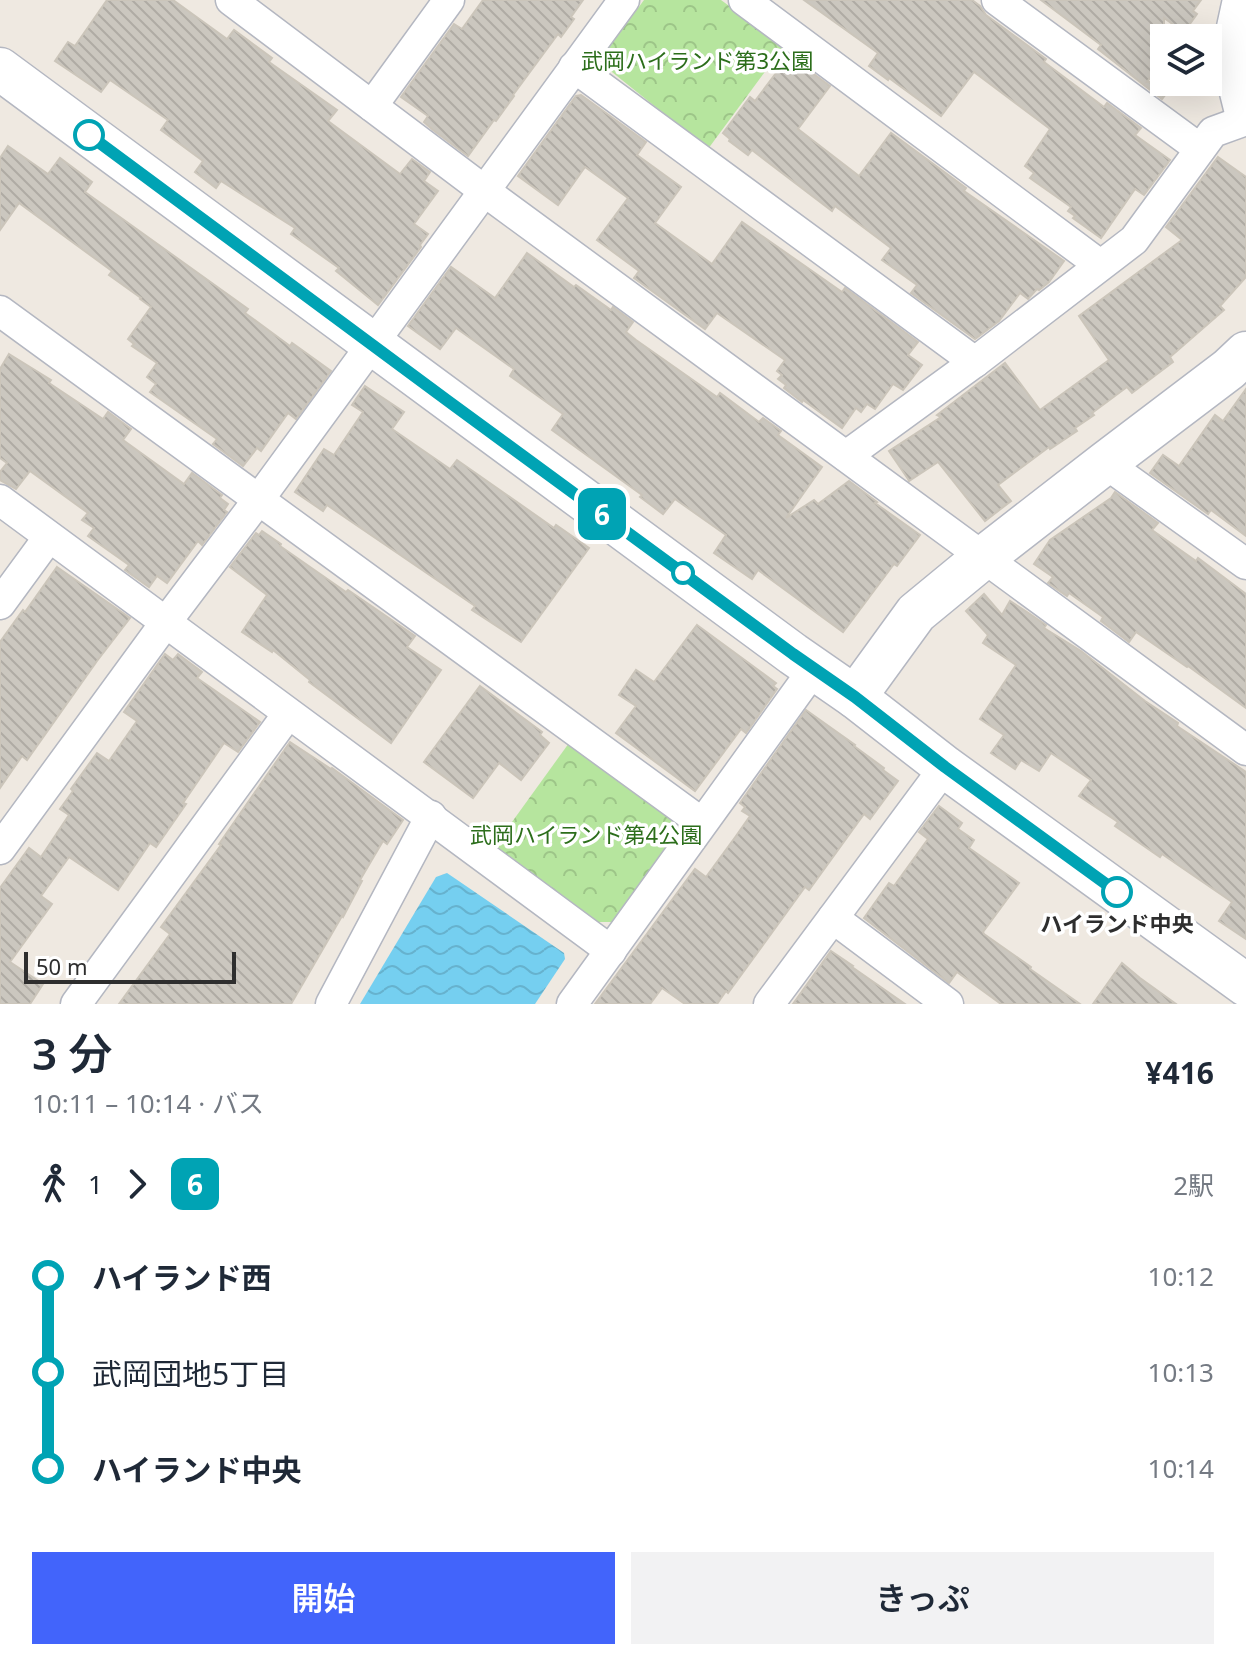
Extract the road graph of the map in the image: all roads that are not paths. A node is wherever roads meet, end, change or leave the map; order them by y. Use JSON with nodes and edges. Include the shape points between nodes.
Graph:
{"nodes":[{"id":1,"x":231,"y":0,"type":"edge"},
{"id":2,"x":449,"y":0,"type":"edge"},
{"id":3,"x":624,"y":0,"type":"edge"},
{"id":4,"x":744,"y":0,"type":"edge"},
{"id":5,"x":997,"y":0,"type":"edge"},
{"id":6,"x":1244,"y":0,"type":"edge"},
{"id":7,"x":267,"y":10,"type":"edge"},
{"id":8,"x":574,"y":67,"type":"junction"},
{"id":9,"x":0,"y":69,"type":"edge"},
{"id":10,"x":372,"y":106,"type":"junction"},
{"id":11,"x":1246,"y":112,"type":"edge"},
{"id":12,"x":1246,"y":120,"type":"edge"},
{"id":13,"x":1200,"y":149,"type":"junction"},
{"id":14,"x":484,"y":190,"type":"junction"},
{"id":15,"x":1100,"y":265,"type":"junction"},
{"id":16,"x":0,"y":311,"type":"edge"},
{"id":17,"x":371,"y":344,"type":"junction"},
{"id":18,"x":975,"y":362,"type":"junction"},
{"id":19,"x":1240,"y":368,"type":"edge"},
{"id":20,"x":846,"y":456,"type":"junction"},
{"id":21,"x":1105,"y":463,"type":"junction"},
{"id":22,"x":259,"y":499,"type":"junction"},
{"id":23,"x":0,"y":500,"type":"edge"},
{"id":24,"x":49,"y":537,"type":"junction"},
{"id":25,"x":984,"y":557,"type":"junction"},
{"id":26,"x":1246,"y":564,"type":"edge"},
{"id":27,"x":0,"y":604,"type":"edge"},
{"id":28,"x":166,"y":622,"type":"junction"},
{"id":29,"x":814,"y":669,"type":"junction"},
{"id":30,"x":855,"y":697,"type":"junction"},
{"id":31,"x":288,"y":714,"type":"junction"},
{"id":32,"x":1246,"y":750,"type":"edge"},
{"id":33,"x":945,"y":767,"type":"junction"},
{"id":34,"x":431,"y":816,"type":"junction"},
{"id":35,"x":702,"y":823,"type":"junction"},
{"id":36,"x":0,"y":849,"type":"edge"},
{"id":37,"x":833,"y":918,"type":"junction"},
{"id":38,"x":611,"y":951,"type":"junction"},
{"id":39,"x":1246,"y":985,"type":"edge"},
{"id":40,"x":76,"y":1004,"type":"edge"},
{"id":41,"x":331,"y":1004,"type":"edge"},
{"id":42,"x":572,"y":1004,"type":"edge"},
{"id":43,"x":769,"y":1004,"type":"edge"},
{"id":44,"x":948,"y":1004,"type":"edge"}],
"edges":[{"from":1,"to":7,"type":"street"},
{"from":2,"to":10,"type":"street"},
{"from":3,"to":8,"type":"street"},
{"from":4,"to":15,"type":"street"},
{"from":5,"to":13,"type":"street"},
{"from":6,"to":11,"type":"street","via":[[1235,68]]},
{"from":7,"to":10,"type":"street"},
{"from":8,"to":14,"type":"street"},
{"from":8,"to":18,"type":"street"},
{"from":9,"to":17,"type":"street"},
{"from":10,"to":14,"type":"street"},
{"from":12,"to":13,"type":"street","via":[[1213,132]]},
{"from":13,"to":15,"type":"street","via":[[1134,240]]},
{"from":14,"to":17,"type":"street"},
{"from":14,"to":20,"type":"street"},
{"from":15,"to":18,"type":"street"},
{"from":16,"to":22,"type":"street"},
{"from":17,"to":22,"type":"street"},
{"from":17,"to":29,"type":"street"},
{"from":18,"to":20,"type":"street"},
{"from":19,"to":21,"type":"street"},
{"from":20,"to":25,"type":"street"},
{"from":21,"to":25,"type":"street"},
{"from":21,"to":26,"type":"street"},
{"from":22,"to":28,"type":"street"},
{"from":22,"to":35,"type":"street"},
{"from":23,"to":24,"type":"street"},
{"from":24,"to":27,"type":"street"},
{"from":24,"to":28,"type":"street"},
{"from":25,"to":30,"type":"street","via":[[916,613]]},
{"from":25,"to":32,"type":"street"},
{"from":28,"to":31,"type":"street"},
{"from":28,"to":36,"type":"street"},
{"from":29,"to":30,"type":"street"},
{"from":29,"to":35,"type":"street"},
{"from":30,"to":33,"type":"street"},
{"from":31,"to":34,"type":"street"},
{"from":31,"to":40,"type":"street"},
{"from":33,"to":37,"type":"street"},
{"from":33,"to":39,"type":"street"},
{"from":34,"to":38,"type":"street"},
{"from":34,"to":41,"type":"street"},
{"from":35,"to":38,"type":"street"},
{"from":37,"to":43,"type":"street"},
{"from":37,"to":44,"type":"street"},
{"from":38,"to":42,"type":"street"}]}
